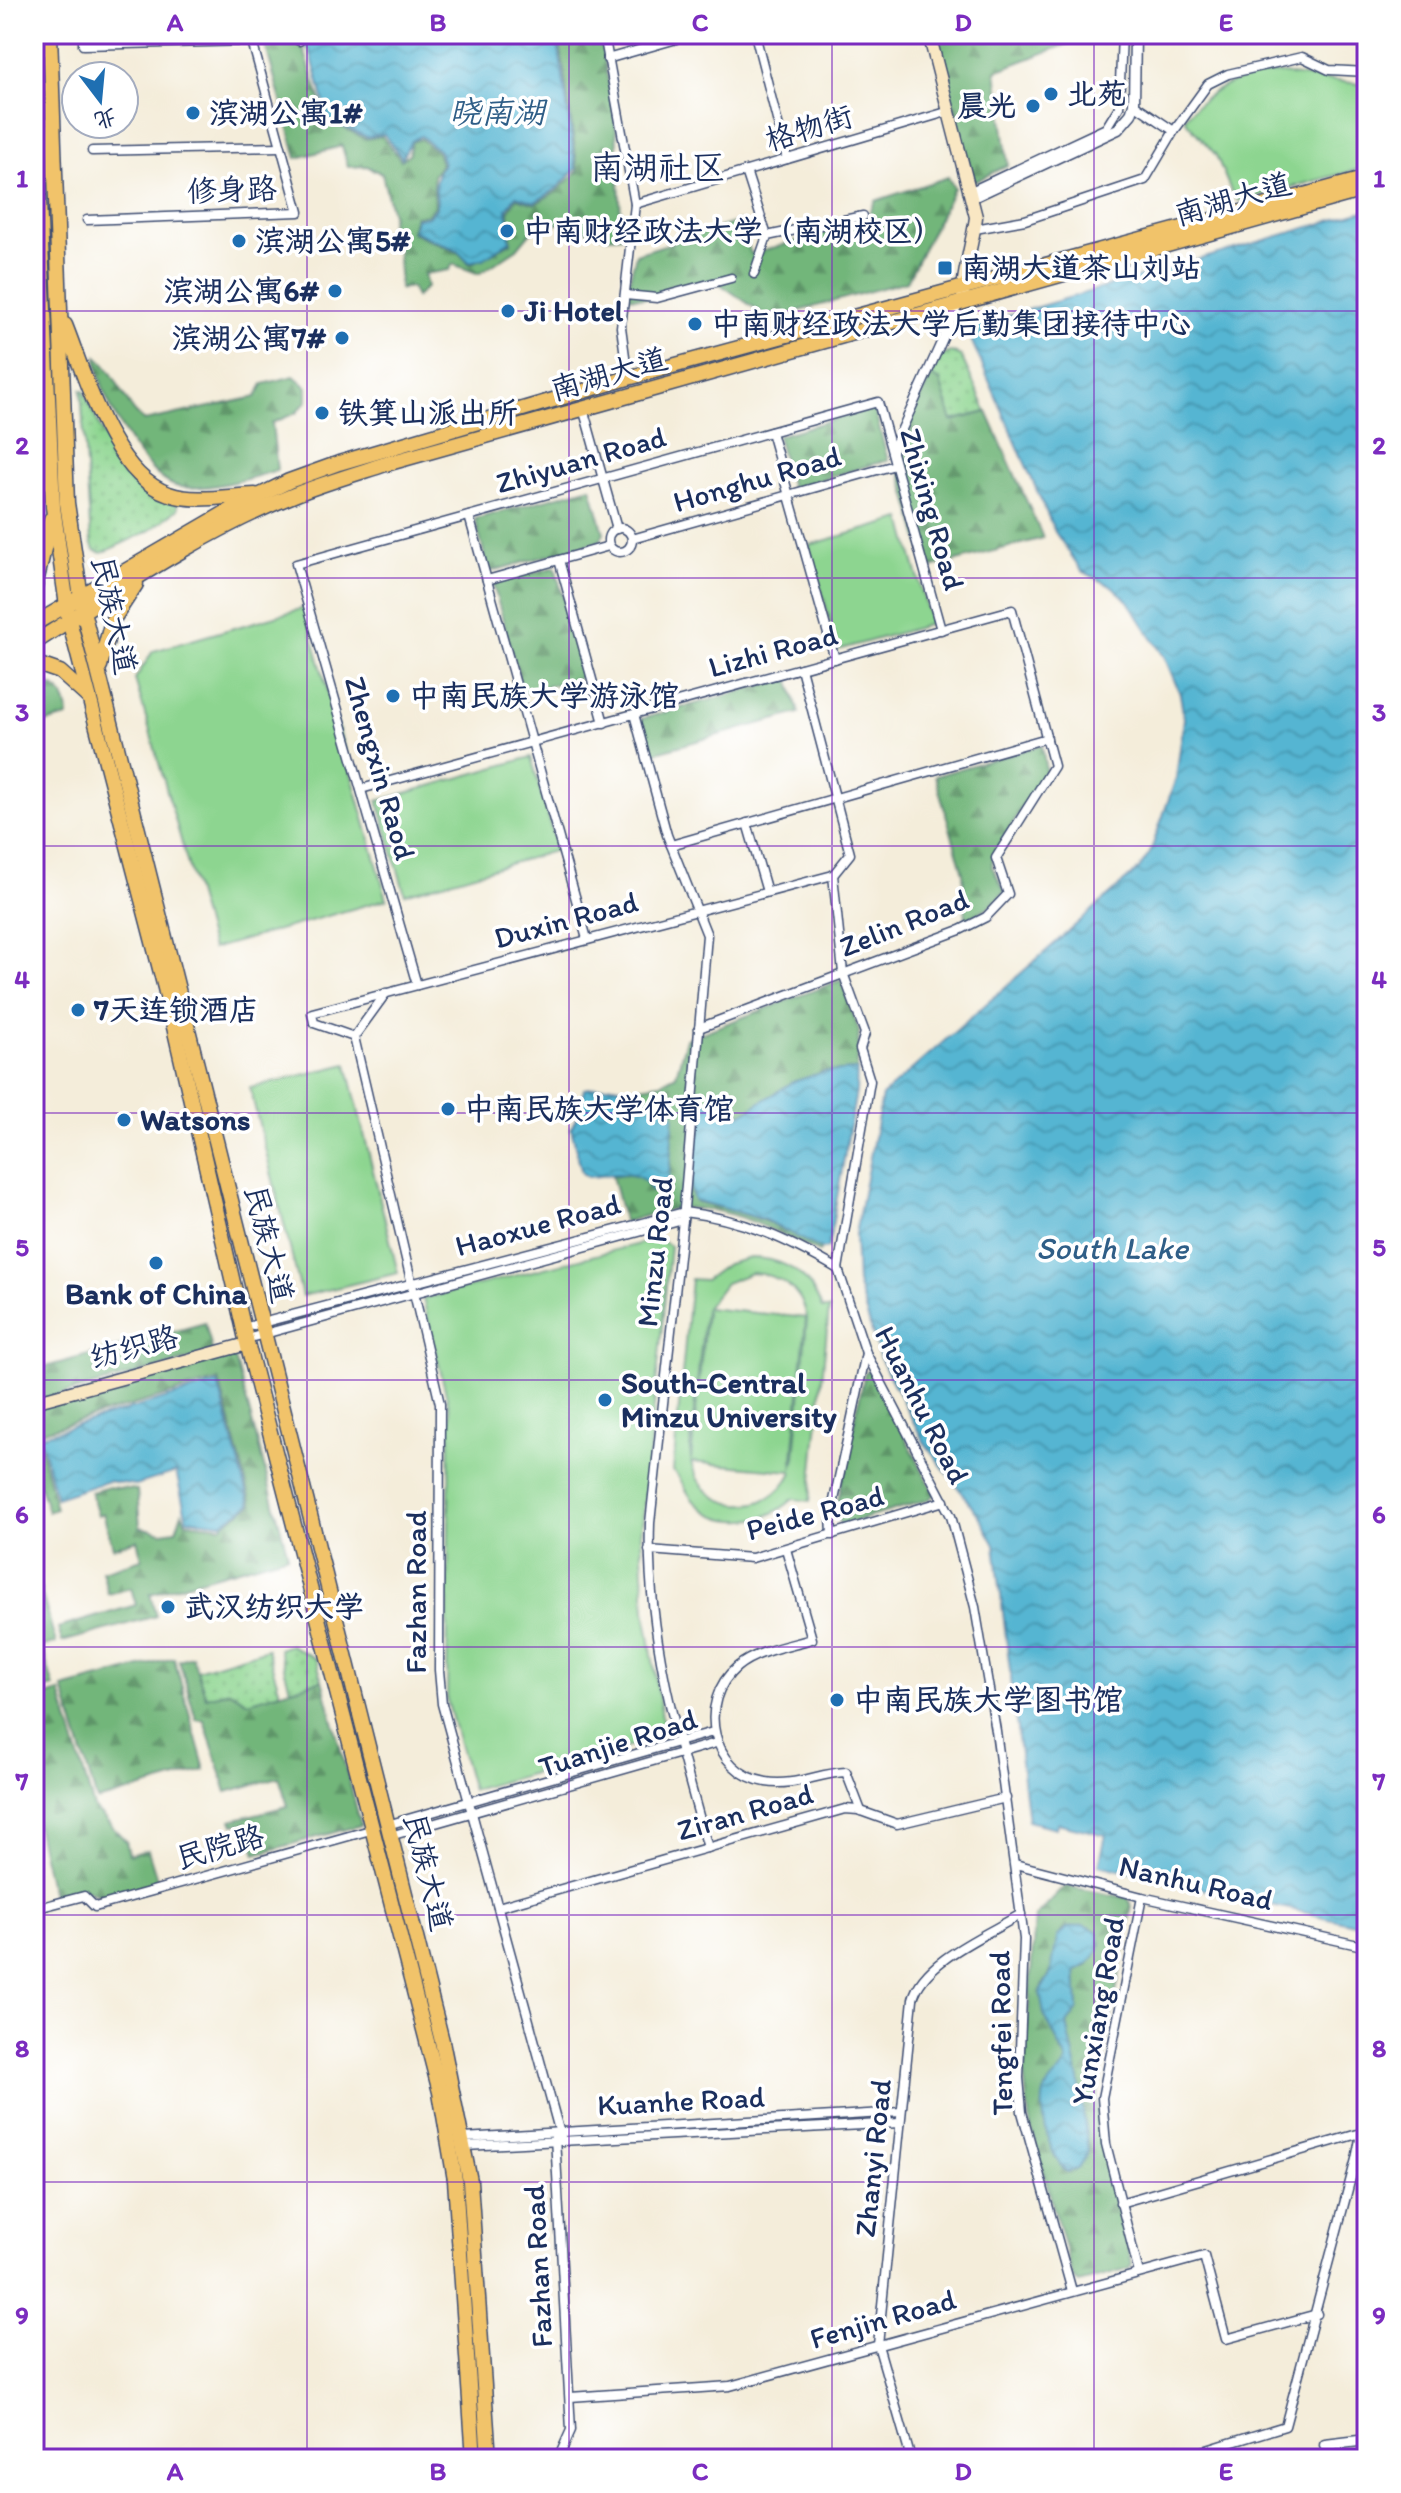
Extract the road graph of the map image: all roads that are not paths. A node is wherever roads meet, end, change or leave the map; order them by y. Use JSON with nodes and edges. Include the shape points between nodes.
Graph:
{"nodes":[{"id":1,"x":50,"y":34,"type":"edge"},
{"id":2,"x":83,"y":34,"type":"edge"},
{"id":3,"x":604,"y":34,"type":"edge"},
{"id":4,"x":694,"y":34,"type":"edge"},
{"id":5,"x":755,"y":34,"type":"edge"},
{"id":6,"x":929,"y":34,"type":"edge"},
{"id":7,"x":1122,"y":34,"type":"edge"},
{"id":8,"x":1135,"y":34,"type":"edge"},
{"id":9,"x":251,"y":38,"type":"edge"},
{"id":10,"x":607,"y":59,"type":"junction"},
{"id":11,"x":1367,"y":72,"type":"edge"},
{"id":12,"x":34,"y":91,"type":"edge"},
{"id":13,"x":1134,"y":104,"type":"junction"},
{"id":14,"x":950,"y":111,"type":"junction"},
{"id":15,"x":1174,"y":131,"type":"junction"},
{"id":16,"x":280,"y":147,"type":"junction"},
{"id":17,"x":92,"y":151,"type":"dead end"},
{"id":18,"x":787,"y":159,"type":"junction"},
{"id":19,"x":746,"y":171,"type":"junction"},
{"id":20,"x":1367,"y":178,"type":"edge"},
{"id":21,"x":1367,"y":189,"type":"edge"},
{"id":22,"x":972,"y":194,"type":"junction"},
{"id":23,"x":635,"y":204,"type":"junction"},
{"id":24,"x":863,"y":216,"type":"dead end"},
{"id":25,"x":87,"y":220,"type":"dead end"},
{"id":26,"x":975,"y":229,"type":"junction"},
{"id":27,"x":767,"y":236,"type":"junction"},
{"id":28,"x":754,"y":274,"type":"dead end"},
{"id":29,"x":731,"y":278,"type":"dead end"},
{"id":30,"x":625,"y":295,"type":"junction"},
{"id":31,"x":962,"y":297,"type":"junction"},
{"id":32,"x":62,"y":317,"type":"junction"},
{"id":33,"x":628,"y":378,"type":"junction"},
{"id":34,"x":878,"y":402,"type":"joint"},
{"id":35,"x":583,"y":408,"type":"junction"},
{"id":36,"x":771,"y":432,"type":"junction"},
{"id":37,"x":891,"y":451,"type":"junction"},
{"id":38,"x":895,"y":465,"type":"junction"},
{"id":39,"x":603,"y":479,"type":"junction"},
{"id":40,"x":259,"y":494,"type":"junction"},
{"id":41,"x":789,"y":495,"type":"junction"},
{"id":42,"x":53,"y":507,"type":"junction"},
{"id":43,"x":469,"y":516,"type":"junction"},
{"id":44,"x":617,"y":529,"type":"junction"},
{"id":45,"x":632,"y":539,"type":"junction"},
{"id":46,"x":609,"y":546,"type":"junction"},
{"id":47,"x":559,"y":560,"type":"junction"},
{"id":48,"x":296,"y":564,"type":"joint"},
{"id":49,"x":141,"y":577,"type":"junction"},
{"id":50,"x":487,"y":580,"type":"junction"},
{"id":51,"x":34,"y":591,"type":"edge"},
{"id":52,"x":67,"y":604,"type":"junction"},
{"id":53,"x":82,"y":604,"type":"junction"},
{"id":54,"x":1012,"y":610,"type":"joint"},
{"id":55,"x":69,"y":620,"type":"junction"},
{"id":56,"x":34,"y":624,"type":"edge"},
{"id":57,"x":941,"y":630,"type":"junction"},
{"id":58,"x":34,"y":643,"type":"edge"},
{"id":59,"x":835,"y":659,"type":"junction"},
{"id":60,"x":34,"y":663,"type":"edge"},
{"id":61,"x":801,"y":668,"type":"junction"},
{"id":62,"x":99,"y":676,"type":"junction"},
{"id":63,"x":89,"y":698,"type":"junction"},
{"id":64,"x":634,"y":714,"type":"junction"},
{"id":65,"x":604,"y":723,"type":"junction"},
{"id":66,"x":1047,"y":738,"type":"junction"},
{"id":67,"x":533,"y":742,"type":"junction"},
{"id":68,"x":361,"y":789,"type":"junction"},
{"id":69,"x":835,"y":798,"type":"junction"},
{"id":70,"x":747,"y":823,"type":"junction"},
{"id":71,"x":671,"y":845,"type":"junction"},
{"id":72,"x":833,"y":875,"type":"junction"},
{"id":73,"x":767,"y":892,"type":"junction"},
{"id":74,"x":698,"y":910,"type":"junction"},
{"id":75,"x":587,"y":939,"type":"junction"},
{"id":76,"x":843,"y":973,"type":"junction"},
{"id":77,"x":417,"y":985,"type":"junction"},
{"id":78,"x":386,"y":993,"type":"junction"},
{"id":79,"x":699,"y":1028,"type":"junction"},
{"id":80,"x":354,"y":1037,"type":"junction"},
{"id":81,"x":683,"y":1216,"type":"junction"},
{"id":82,"x":838,"y":1269,"type":"junction"},
{"id":83,"x":411,"y":1289,"type":"junction"},
{"id":84,"x":262,"y":1328,"type":"junction"},
{"id":85,"x":245,"y":1337,"type":"junction"},
{"id":86,"x":866,"y":1353,"type":"junction"},
{"id":87,"x":34,"y":1402,"type":"edge"},
{"id":88,"x":944,"y":1501,"type":"junction"},
{"id":89,"x":832,"y":1535,"type":"junction"},
{"id":90,"x":786,"y":1549,"type":"junction"},
{"id":91,"x":649,"y":1550,"type":"junction"},
{"id":92,"x":713,"y":1732,"type":"junction"},
{"id":93,"x":678,"y":1742,"type":"junction"},
{"id":94,"x":716,"y":1743,"type":"junction"},
{"id":95,"x":681,"y":1753,"type":"junction"},
{"id":96,"x":1006,"y":1798,"type":"junction"},
{"id":97,"x":469,"y":1802,"type":"junction"},
{"id":98,"x":861,"y":1811,"type":"junction"},
{"id":99,"x":472,"y":1813,"type":"junction"},
{"id":100,"x":391,"y":1830,"type":"junction"},
{"id":101,"x":376,"y":1834,"type":"junction"},
{"id":102,"x":708,"y":1848,"type":"junction"},
{"id":103,"x":1015,"y":1864,"type":"junction"},
{"id":104,"x":1142,"y":1897,"type":"junction"},
{"id":105,"x":498,"y":1907,"type":"junction"},
{"id":106,"x":34,"y":1909,"type":"edge"},
{"id":107,"x":1021,"y":1914,"type":"junction"},
{"id":108,"x":1367,"y":1947,"type":"edge"},
{"id":109,"x":1367,"y":2105,"type":"edge"},
{"id":110,"x":901,"y":2112,"type":"junction"},
{"id":111,"x":900,"y":2123,"type":"junction"},
{"id":112,"x":1361,"y":2133,"type":"junction"},
{"id":113,"x":558,"y":2137,"type":"junction"},
{"id":114,"x":464,"y":2142,"type":"junction"},
{"id":115,"x":1120,"y":2203,"type":"junction"},
{"id":116,"x":1139,"y":2273,"type":"junction"},
{"id":117,"x":1072,"y":2291,"type":"junction"},
{"id":118,"x":1317,"y":2314,"type":"junction"},
{"id":119,"x":878,"y":2345,"type":"junction"},
{"id":120,"x":570,"y":2397,"type":"junction"},
{"id":121,"x":1367,"y":2440,"type":"edge"},
{"id":122,"x":1325,"y":2445,"type":"dead end"},
{"id":123,"x":474,"y":2459,"type":"edge"},
{"id":124,"x":489,"y":2459,"type":"edge"},
{"id":125,"x":558,"y":2459,"type":"edge"},
{"id":126,"x":911,"y":2459,"type":"edge"},
{"id":127,"x":1128,"y":2459,"type":"edge"}],
"edges":[{"from":1,"to":32,"type":"main road","name":"民族大道"},
{"from":2,"to":9,"type":"street","name":"修身路","via":[[83,45]]},
{"from":3,"to":10,"type":"street"},
{"from":4,"to":10,"type":"street"},
{"from":5,"to":18,"type":"street"},
{"from":6,"to":14,"type":"main road"},
{"from":7,"to":22,"type":"street","via":[[1119,107],[1106,128]]},
{"from":8,"to":13,"type":"street"},
{"from":9,"to":16,"type":"street","name":"修身路"},
{"from":10,"to":23,"type":"street"},
{"from":11,"to":15,"type":"street","via":[[1329,70],[1302,57],[1228,74],[1208,84]]},
{"from":12,"to":42,"type":"main road","name":"民族大道"},
{"from":13,"to":15,"type":"street"},
{"from":13,"to":22,"type":"street","via":[[1118,129]]},
{"from":14,"to":18,"type":"street","name":"格物街"},
{"from":14,"to":22,"type":"main road"},
{"from":15,"to":26,"type":"street","via":[[1145,180],[1025,220]]},
{"from":16,"to":17,"type":"street"},
{"from":16,"to":25,"type":"street","name":"修身路","via":[[299,212]]},
{"from":18,"to":19,"type":"street","name":"格物街"},
{"from":19,"to":23,"type":"street","name":"格物街"},
{"from":19,"to":27,"type":"street"},
{"from":20,"to":31,"type":"main road","name":"南湖大道"},
{"from":21,"to":31,"type":"main road","name":"南湖大道"},
{"from":22,"to":26,"type":"main road"},
{"from":23,"to":30,"type":"street"},
{"from":24,"to":27,"type":"street"},
{"from":26,"to":31,"type":"main road"},
{"from":27,"to":28,"type":"street"},
{"from":29,"to":30,"type":"street","via":[[657,298]]},
{"from":30,"to":33,"type":"street","via":[[621,327]]},
{"from":31,"to":33,"type":"main road","name":"南湖大道"},
{"from":31,"to":35,"type":"main road","name":"南湖大道"},
{"from":31,"to":37,"type":"street"},
{"from":32,"to":40,"type":"main road","via":[[102,416],[140,477],[183,497]]},
{"from":32,"to":53,"type":"main road","name":"民族大道","via":[[67,503]]},
{"from":33,"to":40,"type":"main road","name":"南湖大道","via":[[354,459]]},
{"from":34,"to":36,"type":"street","name":"Zhiyuan Road"},
{"from":34,"to":37,"type":"street","name":"Zhixing Road"},
{"from":35,"to":39,"type":"street"},
{"from":35,"to":49,"type":"main road","name":"南湖大道","via":[[294,495]]},
{"from":36,"to":39,"type":"street","name":"Zhiyuan Road"},
{"from":36,"to":41,"type":"street"},
{"from":37,"to":38,"type":"street","name":"Zhixing Road"},
{"from":38,"to":41,"type":"street","name":"Honghu Road"},
{"from":38,"to":57,"type":"street","name":"Zhixing Road"},
{"from":39,"to":43,"type":"street","name":"Zhiyuan Road"},
{"from":39,"to":44,"type":"street"},
{"from":40,"to":53,"type":"main road","name":"南湖大道"},
{"from":41,"to":45,"type":"street","name":"Honghu Road"},
{"from":41,"to":59,"type":"street"},
{"from":42,"to":51,"type":"main road"},
{"from":42,"to":52,"type":"main road","name":"民族大道"},
{"from":43,"to":48,"type":"street","name":"Zhiyuan Road"},
{"from":43,"to":50,"type":"street"},
{"from":44,"to":45,"type":"street","via":[[625,529]]},
{"from":44,"to":46,"type":"street","via":[[610,534]]},
{"from":45,"to":46,"type":"street","via":[[624,552]]},
{"from":46,"to":47,"type":"street"},
{"from":47,"to":50,"type":"street"},
{"from":47,"to":65,"type":"street"},
{"from":48,"to":68,"type":"street","name":"Zhengxin Raod"},
{"from":49,"to":53,"type":"main road","name":"南湖大道"},
{"from":49,"to":62,"type":"main road","via":[[112,621]]},
{"from":50,"to":67,"type":"street"},
{"from":52,"to":53,"type":"main road","name":"南湖大道"},
{"from":52,"to":55,"type":"main road","name":"民族大道"},
{"from":52,"to":56,"type":"main road","name":"南湖大道"},
{"from":53,"to":55,"type":"main road","name":"南湖大道"},
{"from":53,"to":62,"type":"main road","name":"民族大道"},
{"from":54,"to":57,"type":"street","name":"Lizhi Road"},
{"from":54,"to":66,"type":"street","name":"Zelin Road"},
{"from":55,"to":58,"type":"main road","name":"南湖大道"},
{"from":55,"to":63,"type":"main road","name":"民族大道"},
{"from":57,"to":59,"type":"street","name":"Lizhi Road"},
{"from":59,"to":61,"type":"street","name":"Lizhi Road"},
{"from":60,"to":63,"type":"main road","via":[[60,672]]},
{"from":61,"to":64,"type":"street","name":"Lizhi Road"},
{"from":61,"to":69,"type":"street"},
{"from":62,"to":84,"type":"main road","name":"民族大道"},
{"from":63,"to":85,"type":"main road","name":"民族大道","via":[[165,988]]},
{"from":64,"to":65,"type":"street","name":"Lizhi Road"},
{"from":64,"to":71,"type":"street","name":"Minzu Road"},
{"from":65,"to":67,"type":"street","name":"Lizhi Road"},
{"from":66,"to":69,"type":"street"},
{"from":66,"to":76,"type":"street","name":"Zelin Road","via":[[1053,769],[996,858],[1009,891],[994,911],[960,930]]},
{"from":67,"to":68,"type":"street","name":"Lizhi Road"},
{"from":67,"to":75,"type":"street"},
{"from":68,"to":77,"type":"street","name":"Zhengxin Raod"},
{"from":69,"to":70,"type":"street"},
{"from":69,"to":72,"type":"street","via":[[850,854]]},
{"from":70,"to":71,"type":"street"},
{"from":70,"to":73,"type":"street"},
{"from":71,"to":74,"type":"street","name":"Minzu Road"},
{"from":72,"to":73,"type":"street","name":"Duxin Road"},
{"from":72,"to":76,"type":"street","name":"Huanhu Road"},
{"from":73,"to":74,"type":"street","name":"Duxin Road"},
{"from":74,"to":75,"type":"street","name":"Duxin Road"},
{"from":74,"to":79,"type":"street","name":"Minzu Road","via":[[707,935]]},
{"from":75,"to":77,"type":"street","name":"Duxin Road"},
{"from":76,"to":79,"type":"street","name":"Zelin Road"},
{"from":76,"to":82,"type":"street","name":"Huanhu Road","via":[[865,1033],[860,1049],[870,1081]]},
{"from":77,"to":78,"type":"street","name":"Duxin Road"},
{"from":78,"to":80,"type":"street"},
{"from":78,"to":80,"type":"street","name":"Duxin Road","via":[[312,1013],[314,1023]]},
{"from":79,"to":81,"type":"street","name":"Minzu Road"},
{"from":80,"to":83,"type":"street","name":"Fazhan Road"},
{"from":81,"to":82,"type":"street","name":"Haoxue Road","via":[[733,1219],[766,1230]]},
{"from":81,"to":83,"type":"street","name":"Haoxue Road"},
{"from":81,"to":91,"type":"street","name":"Minzu Road"},
{"from":82,"to":86,"type":"street","name":"Huanhu Road"},
{"from":83,"to":84,"type":"street","name":"Haoxue Road"},
{"from":83,"to":97,"type":"street","name":"Fazhan Road","via":[[441,1414],[440,1691]]},
{"from":84,"to":85,"type":"street","name":"Haoxue Road"},
{"from":84,"to":100,"type":"main road","name":"民族大道"},
{"from":85,"to":87,"type":"main road","name":"纺织路"},
{"from":85,"to":101,"type":"main road","name":"民族大道"},
{"from":86,"to":88,"type":"street","name":"Huanhu Road"},
{"from":86,"to":89,"type":"street","via":[[831,1514]]},
{"from":88,"to":89,"type":"street","name":"Peide Road"},
{"from":88,"to":96,"type":"street","name":"Huanhu Road","via":[[975,1607]]},
{"from":89,"to":90,"type":"street","name":"Peide Road"},
{"from":90,"to":91,"type":"street","name":"Peide Road","via":[[740,1559]]},
{"from":90,"to":92,"type":"street","via":[[812,1639],[750,1659],[733,1670],[717,1697]]},
{"from":91,"to":93,"type":"street","name":"Minzu Road","via":[[658,1652]]},
{"from":92,"to":93,"type":"street","name":"Tuanjie Road"},
{"from":92,"to":94,"type":"street","name":"Tuanjie Road"},
{"from":93,"to":95,"type":"street","name":"Minzu Road"},
{"from":93,"to":97,"type":"street","name":"Tuanjie Road"},
{"from":94,"to":95,"type":"street","name":"Tuanjie Road"},
{"from":94,"to":98,"type":"street","via":[[737,1768],[766,1782],[846,1772]]},
{"from":95,"to":99,"type":"street","name":"Tuanjie Road"},
{"from":95,"to":102,"type":"street","name":"Minzu Road"},
{"from":96,"to":98,"type":"street","name":"Ziran Road","via":[[897,1824]]},
{"from":96,"to":103,"type":"street","name":"Huanhu Road"},
{"from":97,"to":99,"type":"street","name":"Fazhan Road"},
{"from":97,"to":100,"type":"street","name":"Tuanjie Road"},
{"from":98,"to":102,"type":"street","name":"Ziran Road","via":[[845,1809]]},
{"from":99,"to":100,"type":"street","name":"Tuanjie Road"},
{"from":99,"to":105,"type":"street","name":"Fazhan Road"},
{"from":100,"to":101,"type":"street","name":"Tuanjie Road"},
{"from":100,"to":114,"type":"main road","name":"民族大道"},
{"from":101,"to":106,"type":"street","name":"民院路","via":[[95,1907],[84,1896]]},
{"from":101,"to":123,"type":"main road","name":"民族大道","via":[[429,2042],[452,2158]]},
{"from":102,"to":105,"type":"street","name":"Ziran Road"},
{"from":103,"to":104,"type":"street","name":"Nanhu Road"},
{"from":103,"to":107,"type":"street","name":"Tengfei Road"},
{"from":104,"to":108,"type":"street","name":"Nanhu Road"},
{"from":104,"to":115,"type":"street","name":"Yunxiang Road","via":[[1102,2098]]},
{"from":105,"to":113,"type":"street","name":"Fazhan Road"},
{"from":107,"to":110,"type":"street","name":"Zhanyi Road","via":[[941,1962],[917,1988]]},
{"from":107,"to":117,"type":"street","name":"Tengfei Road","via":[[1021,2104]]},
{"from":109,"to":112,"type":"street"},
{"from":110,"to":111,"type":"street","name":"Zhanyi Road"},
{"from":110,"to":113,"type":"street","name":"Kuanhe Road"},
{"from":111,"to":113,"type":"street","name":"Kuanhe Road"},
{"from":111,"to":119,"type":"street","name":"Zhanyi Road"},
{"from":112,"to":115,"type":"street"},
{"from":112,"to":118,"type":"street"},
{"from":113,"to":114,"type":"street","name":"Kuanhe Road"},
{"from":113,"to":120,"type":"street","name":"Fazhan Road"},
{"from":114,"to":124,"type":"main road","name":"民族大道"},
{"from":115,"to":116,"type":"street","name":"Yunxiang Road"},
{"from":116,"to":117,"type":"street","name":"Fenjin Road"},
{"from":116,"to":118,"type":"street","name":"Fenjin Road","via":[[1204,2256],[1226,2339]]},
{"from":117,"to":119,"type":"street","name":"Fenjin Road"},
{"from":118,"to":127,"type":"street","via":[[1285,2426],[1197,2453]]},
{"from":119,"to":120,"type":"street","name":"Fenjin Road","via":[[730,2386]]},
{"from":119,"to":126,"type":"street","name":"Zhanyi Road"},
{"from":120,"to":125,"type":"street","name":"Fazhan Road","via":[[571,2430]]},
{"from":121,"to":122,"type":"street"}]}
